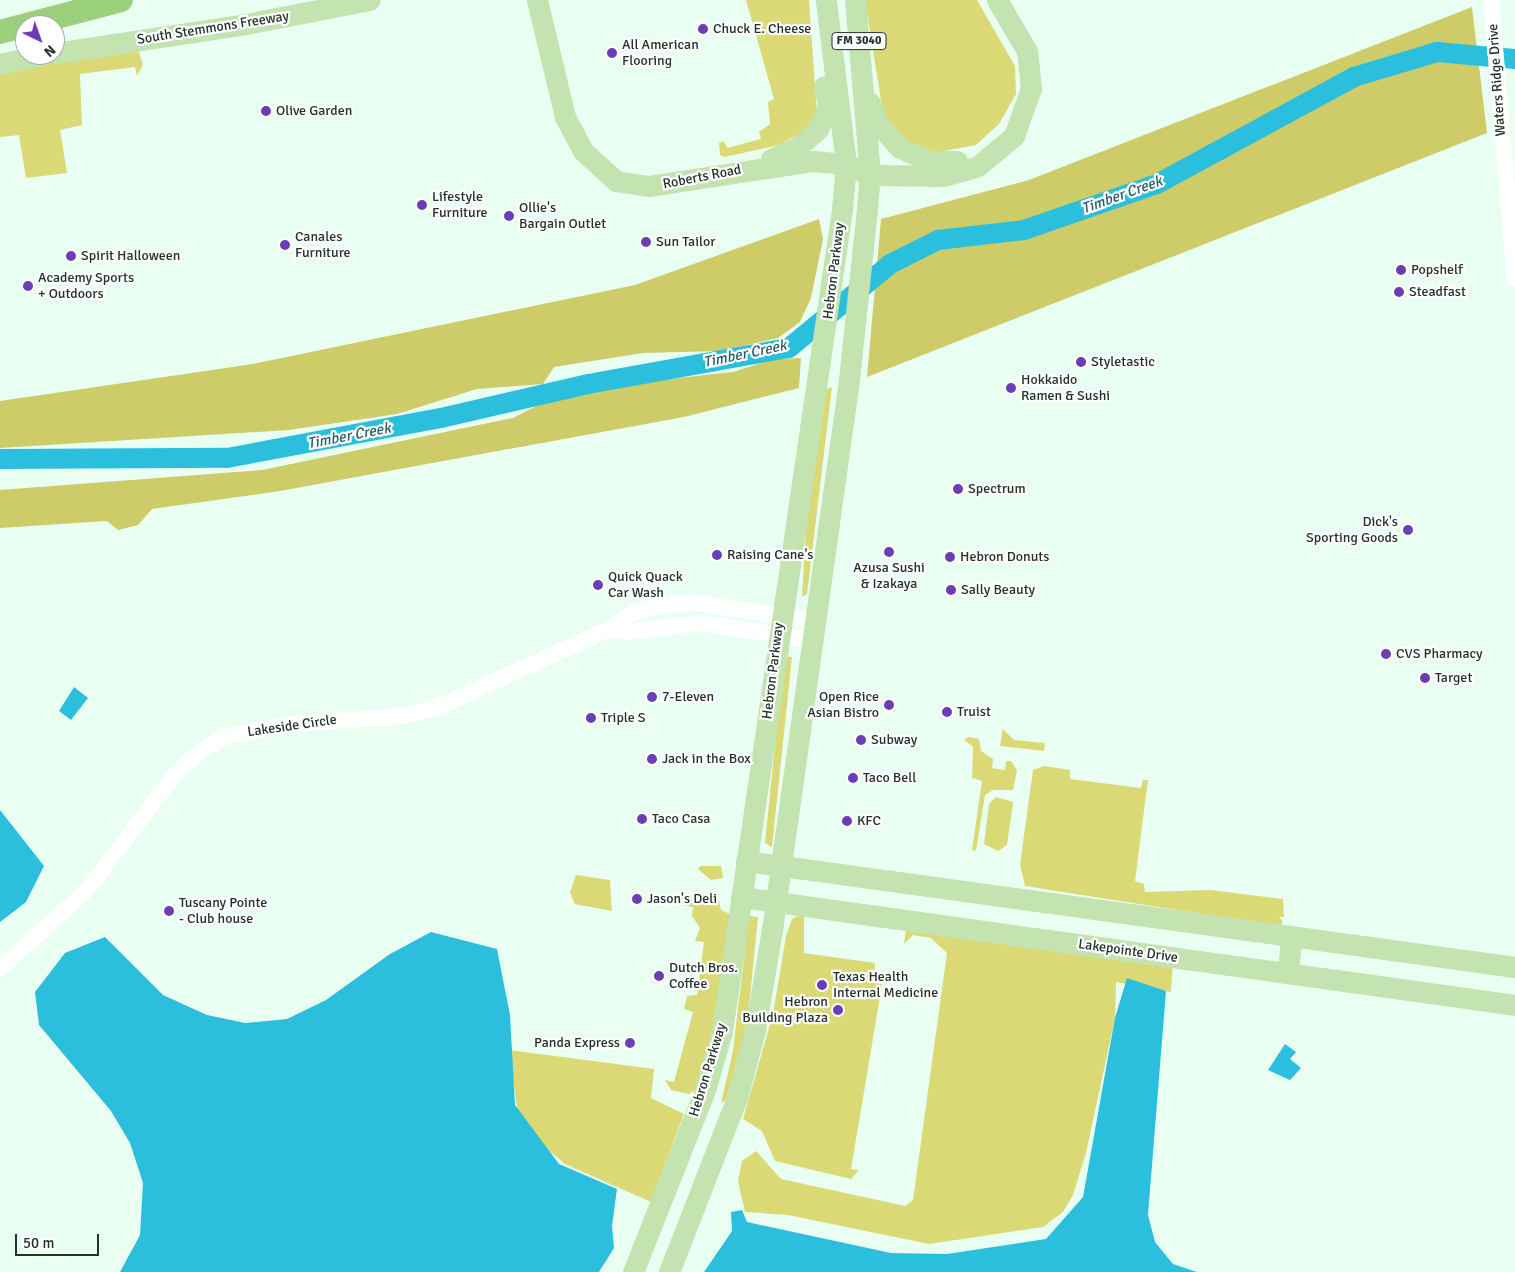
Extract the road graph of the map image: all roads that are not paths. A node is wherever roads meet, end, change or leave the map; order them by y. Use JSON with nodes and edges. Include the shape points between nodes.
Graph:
{"nodes":[{"id":1,"x":121,"y":0,"type":"edge"},
{"id":2,"x":370,"y":0,"type":"edge"},
{"id":3,"x":537,"y":0,"type":"edge"},
{"id":4,"x":825,"y":0,"type":"edge"},
{"id":5,"x":855,"y":0,"type":"edge"},
{"id":6,"x":984,"y":0,"type":"edge"},
{"id":7,"x":997,"y":0,"type":"edge"},
{"id":8,"x":1491,"y":1,"type":"edge"},
{"id":9,"x":0,"y":32,"type":"edge"},
{"id":10,"x":65,"y":51,"type":"edge"},
{"id":11,"x":15,"y":61,"type":"edge"},
{"id":12,"x":0,"y":64,"type":"edge"},
{"id":13,"x":863,"y":82,"type":"junction"},
{"id":14,"x":846,"y":164,"type":"junction"},
{"id":15,"x":754,"y":167,"type":"junction"},
{"id":16,"x":870,"y":175,"type":"junction"},
{"id":17,"x":1515,"y":278,"type":"edge"},
{"id":18,"x":779,"y":624,"type":"junction"},
{"id":19,"x":607,"y":630,"type":"junction"},
{"id":20,"x":814,"y":630,"type":"junction"},
{"id":21,"x":746,"y":861,"type":"junction"},
{"id":22,"x":781,"y":864,"type":"junction"},
{"id":23,"x":741,"y":896,"type":"junction"},
{"id":24,"x":776,"y":903,"type":"junction"},
{"id":25,"x":1290,"y":937,"type":"junction"},
{"id":26,"x":1515,"y":967,"type":"edge"},
{"id":27,"x":0,"y":969,"type":"edge"},
{"id":28,"x":1288,"y":973,"type":"junction"},
{"id":29,"x":1515,"y":1005,"type":"edge"},
{"id":30,"x":696,"y":1113,"type":"junction"},
{"id":31,"x":727,"y":1125,"type":"junction"},
{"id":32,"x":633,"y":1272,"type":"edge"},
{"id":33,"x":669,"y":1272,"type":"edge"}],
"edges":[{"from":1,"to":9,"type":"highway"},
{"from":2,"to":10,"type":"main road","name":"South Stemmons Freeway","via":[[246,24]]},
{"from":3,"to":15,"type":"main road","name":"Roberts Road","via":[[565,117],[583,151],[606,174],[634,185],[676,185]]},
{"from":4,"to":14,"type":"main road","name":"Hebron Parkway","number":"FM 3040"},
{"from":4,"to":15,"type":"main road","via":[[818,20],[828,105],[822,122],[798,147]]},
{"from":5,"to":13,"type":"main road","number":"FM 3040"},
{"from":6,"to":13,"type":"main road","via":[[1013,50],[1022,76],[1016,111],[991,146],[950,162],[909,154],[879,125]]},
{"from":7,"to":16,"type":"main road","via":[[1022,39],[1030,63],[1030,101],[1014,136],[988,161],[956,174]]},
{"from":8,"to":17,"type":"street","name":"Waters Ridge Drive"},
{"from":11,"to":12,"type":"main road"},
{"from":13,"to":16,"type":"main road","name":"Hebron Parkway"},
{"from":14,"to":15,"type":"main road","name":"Roberts Road","via":[[812,160]]},
{"from":14,"to":16,"type":"main road","name":"Roberts Road"},
{"from":14,"to":18,"type":"main road","name":"Hebron Parkway","via":[[818,390]]},
{"from":16,"to":20,"type":"main road","name":"Hebron Parkway","via":[[849,380]]},
{"from":18,"to":19,"type":"street","name":"Lakeside Circle","via":[[700,623]]},
{"from":18,"to":19,"type":"street","name":"Lakeside Circle","via":[[696,603],[658,606],[635,612]]},
{"from":18,"to":20,"type":"street","name":"Lakeside Circle"},
{"from":18,"to":21,"type":"main road","name":"Hebron Parkway"},
{"from":19,"to":27,"type":"street","name":"Lakeside Circle","via":[[443,704],[406,716],[292,724],[219,741],[176,773],[74,904]]},
{"from":20,"to":22,"type":"main road","name":"Hebron Parkway"},
{"from":21,"to":22,"type":"main road"},
{"from":21,"to":23,"type":"main road","name":"Hebron Parkway"},
{"from":22,"to":24,"type":"main road","name":"Hebron Parkway"},
{"from":22,"to":25,"type":"main road"},
{"from":23,"to":24,"type":"main road","name":"Lakepointe Drive"},
{"from":23,"to":30,"type":"main road","name":"Hebron Parkway","via":[[722,1031]]},
{"from":24,"to":28,"type":"main road","name":"Lakepointe Drive","via":[[900,917]]},
{"from":24,"to":31,"type":"main road","name":"Hebron Parkway","via":[[755,1030]]},
{"from":25,"to":26,"type":"main road"},
{"from":25,"to":28,"type":"main road"},
{"from":28,"to":29,"type":"main road","name":"Lakepointe Drive"},
{"from":30,"to":31,"type":"main road"},
{"from":30,"to":32,"type":"main road","name":"Hebron Parkway"},
{"from":31,"to":33,"type":"main road","name":"Hebron Parkway"}]}
